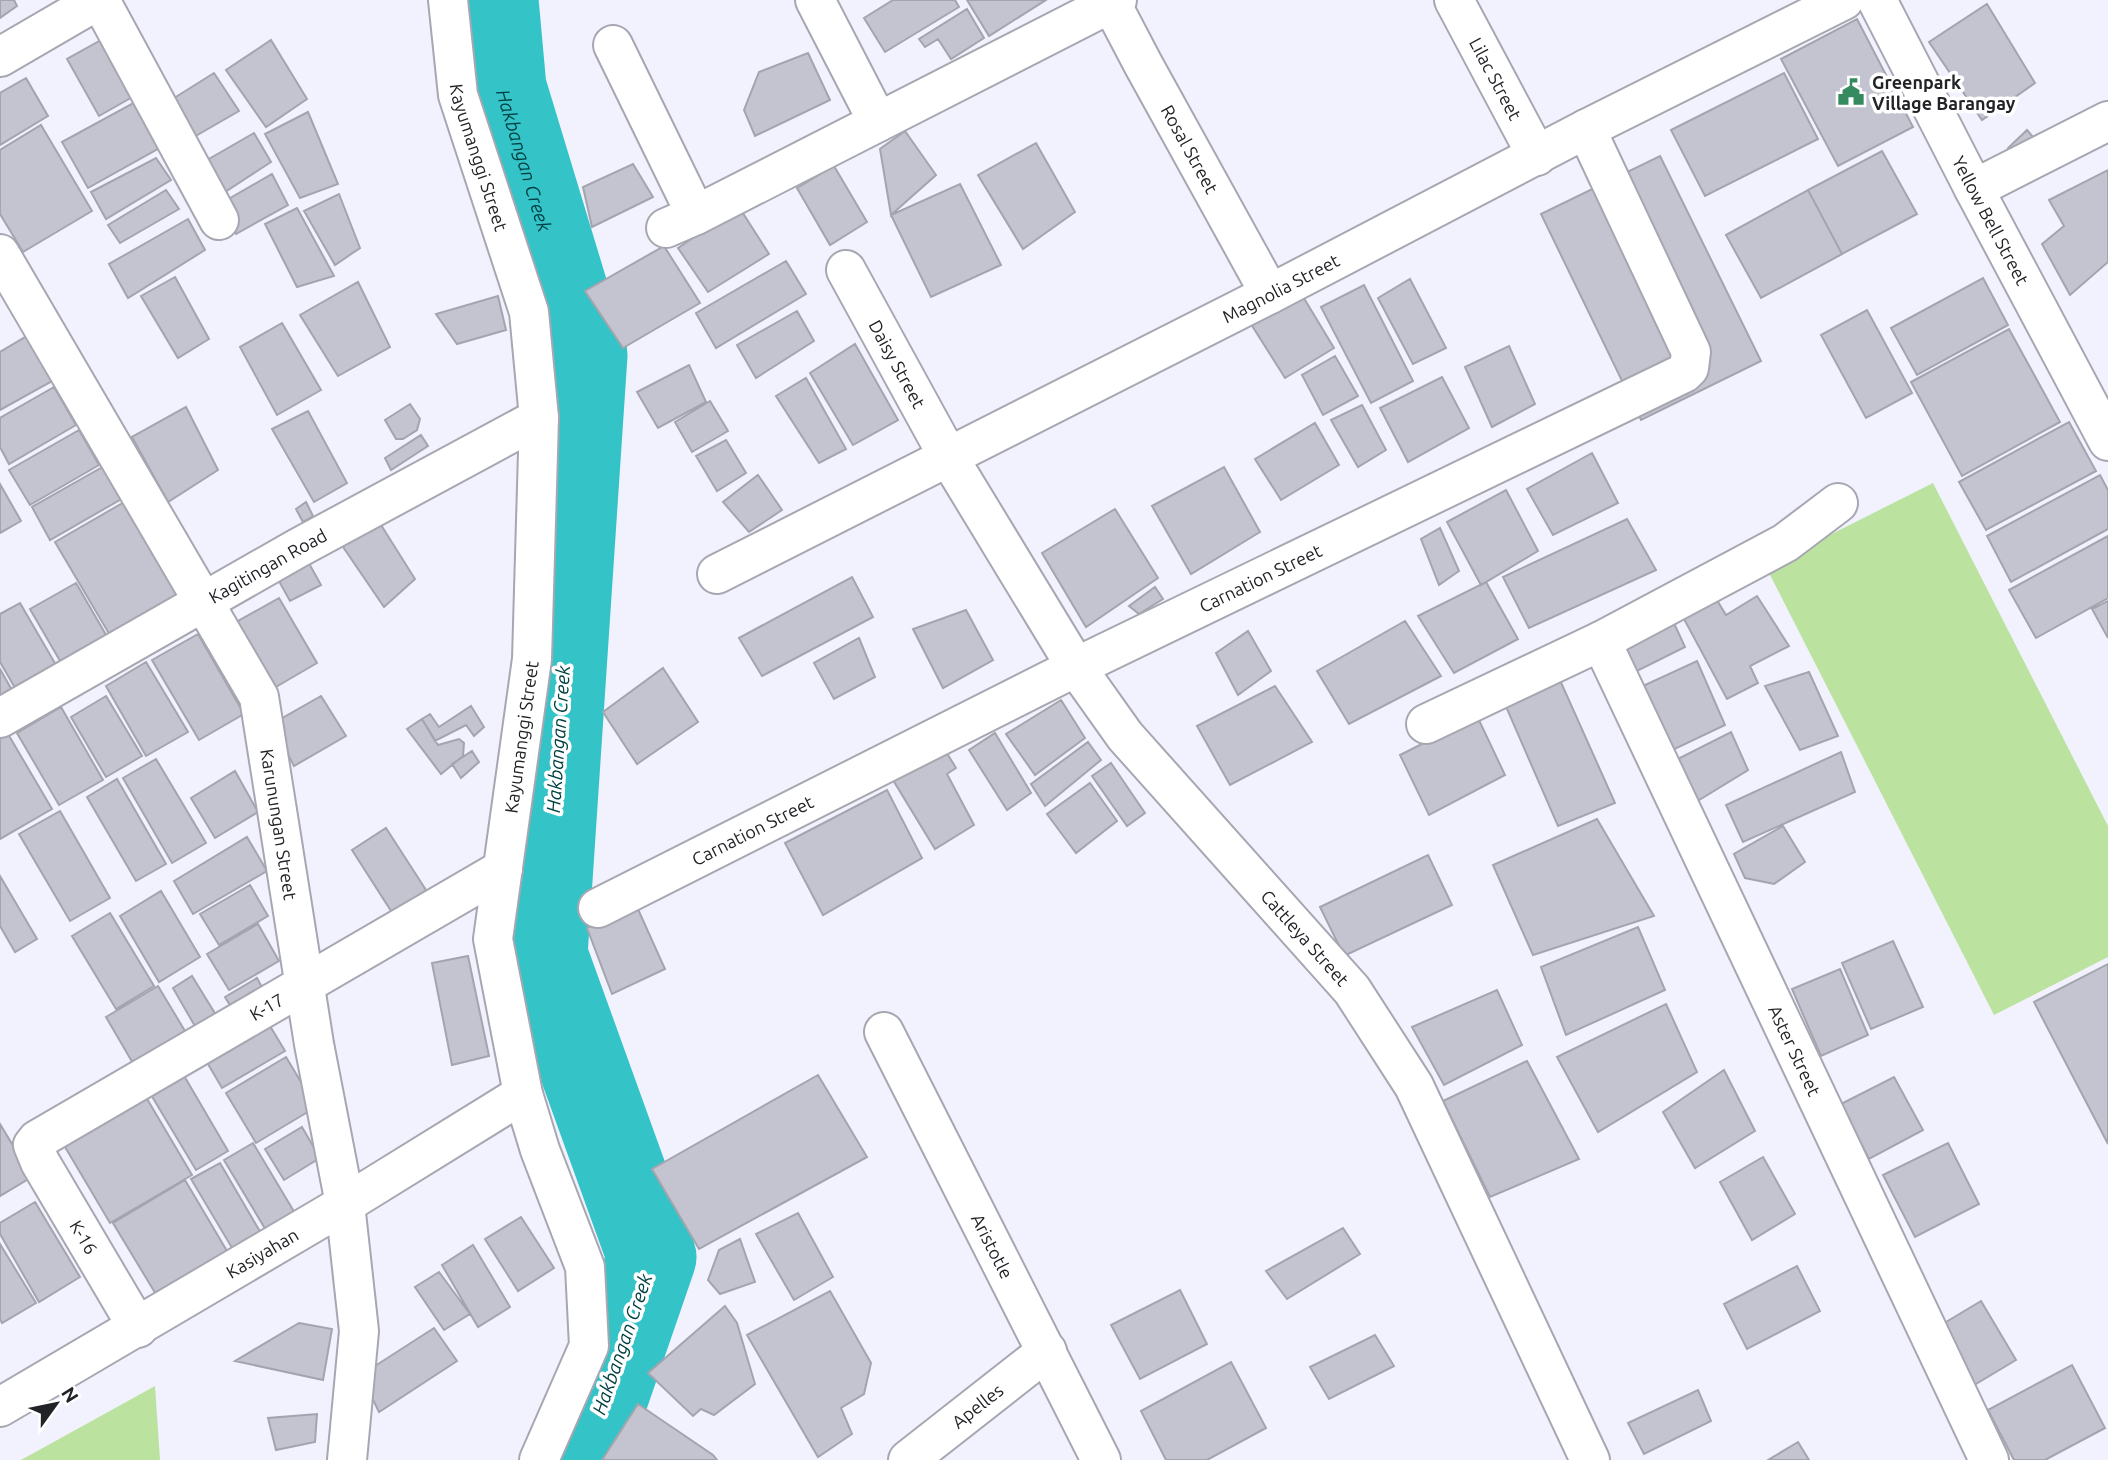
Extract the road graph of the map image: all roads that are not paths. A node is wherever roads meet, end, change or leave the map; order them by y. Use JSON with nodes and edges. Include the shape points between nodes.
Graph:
{"nodes":[{"id":1,"x":99,"y":0,"type":"edge"},
{"id":2,"x":448,"y":0,"type":"edge"},
{"id":3,"x":815,"y":0,"type":"edge"},
{"id":4,"x":1454,"y":0,"type":"edge"},
{"id":5,"x":1844,"y":0,"type":"edge"},
{"id":6,"x":1877,"y":0,"type":"edge"},
{"id":7,"x":1114,"y":1,"type":"edge"},
{"id":8,"x":613,"y":45,"type":"dead end"},
{"id":9,"x":0,"y":57,"type":"edge"},
{"id":10,"x":2108,"y":121,"type":"edge"},
{"id":11,"x":878,"y":122,"type":"junction"},
{"id":12,"x":1586,"y":129,"type":"junction"},
{"id":13,"x":1537,"y":156,"type":"junction"},
{"id":14,"x":1974,"y":189,"type":"junction"},
{"id":15,"x":219,"y":220,"type":"dead end"},
{"id":16,"x":0,"y":254,"type":"edge"},
{"id":17,"x":846,"y":270,"type":"dead end"},
{"id":18,"x":1270,"y":294,"type":"junction"},
{"id":19,"x":11,"y":299,"type":"edge"},
{"id":20,"x":539,"y":418,"type":"junction"},
{"id":21,"x":2108,"y":441,"type":"edge"},
{"id":22,"x":948,"y":457,"type":"junction"},
{"id":23,"x":1838,"y":503,"type":"dead end"},
{"id":24,"x":716,"y":574,"type":"dead end"},
{"id":25,"x":205,"y":602,"type":"junction"},
{"id":26,"x":1601,"y":641,"type":"junction"},
{"id":27,"x":1076,"y":667,"type":"junction"},
{"id":28,"x":0,"y":718,"type":"edge"},
{"id":29,"x":1426,"y":723,"type":"dead end"},
{"id":30,"x":503,"y":869,"type":"junction"},
{"id":31,"x":598,"y":908,"type":"dead end"},
{"id":32,"x":305,"y":985,"type":"junction"},
{"id":33,"x":884,"y":1032,"type":"dead end"},
{"id":34,"x":523,"y":1094,"type":"junction"},
{"id":35,"x":33,"y":1145,"type":"joint"},
{"id":36,"x":345,"y":1205,"type":"junction"},
{"id":37,"x":138,"y":1328,"type":"junction"},
{"id":38,"x":1047,"y":1351,"type":"junction"},
{"id":39,"x":0,"y":1407,"type":"edge"},
{"id":40,"x":347,"y":1460,"type":"edge"},
{"id":41,"x":539,"y":1460,"type":"edge"},
{"id":42,"x":908,"y":1460,"type":"edge"},
{"id":43,"x":1101,"y":1460,"type":"edge"},
{"id":44,"x":1590,"y":1460,"type":"edge"},
{"id":45,"x":1989,"y":1460,"type":"edge"}],
"edges":[{"from":1,"to":9,"type":"street"},
{"from":1,"to":15,"type":"street"},
{"from":2,"to":20,"type":"street","name":"Kayumanggi Street","via":[[458,95],[529,312]]},
{"from":3,"to":11,"type":"street"},
{"from":4,"to":13,"type":"street","name":"Lilac Street"},
{"from":5,"to":12,"type":"street","name":"Magnolia Street"},
{"from":6,"to":14,"type":"street","name":"Yellow Bell Street"},
{"from":7,"to":11,"type":"street","name":"Rosal Street"},
{"from":7,"to":18,"type":"street","name":"Rosal Street","via":[[1143,64]]},
{"from":8,"to":11,"type":"street","name":"Rosal Street","via":[[681,222]]},
{"from":10,"to":14,"type":"street"},
{"from":12,"to":13,"type":"street","name":"Magnolia Street"},
{"from":12,"to":27,"type":"street","name":"Carnation Street","via":[[1691,352],[1689,368]]},
{"from":13,"to":18,"type":"street","name":"Magnolia Street"},
{"from":14,"to":21,"type":"street","name":"Yellow Bell Street"},
{"from":16,"to":19,"type":"street","name":"Karunungan Street"},
{"from":17,"to":22,"type":"street","name":"Daisy Street"},
{"from":18,"to":22,"type":"street","name":"Magnolia Street"},
{"from":19,"to":25,"type":"street","name":"Karunungan Street"},
{"from":20,"to":25,"type":"street","name":"Kagitingan Road"},
{"from":20,"to":30,"type":"street","name":"Kayumanggi Street","via":[[532,659]]},
{"from":22,"to":24,"type":"street","name":"Magnolia Street"},
{"from":22,"to":27,"type":"street","name":"Cattleya Street"},
{"from":23,"to":26,"type":"street","via":[[1785,542]]},
{"from":25,"to":28,"type":"street","name":"Kagitingan Road"},
{"from":25,"to":32,"type":"street","name":"Karunungan Street","via":[[259,697]]},
{"from":26,"to":29,"type":"street"},
{"from":26,"to":45,"type":"street","name":"Aster Street"},
{"from":27,"to":31,"type":"street","name":"Carnation Street"},
{"from":27,"to":44,"type":"street","name":"Cattleya Street","via":[[1125,736],[1352,990],[1414,1086]]},
{"from":30,"to":32,"type":"street","name":"K-17"},
{"from":30,"to":34,"type":"street","name":"Kayumanggi Street","via":[[494,939]]},
{"from":32,"to":35,"type":"street","name":"K-17","via":[[44,1134]]},
{"from":32,"to":36,"type":"street","name":"Karunungan Street"},
{"from":33,"to":38,"type":"street","name":"Aristotle"},
{"from":34,"to":36,"type":"street","name":"Kasiyahan"},
{"from":34,"to":41,"type":"street","name":"Kayumanggi Street","via":[[585,1267],[589,1304],[589,1346]]},
{"from":35,"to":37,"type":"street","name":"K-16"},
{"from":36,"to":37,"type":"street","name":"Kasiyahan"},
{"from":36,"to":40,"type":"street","name":"Karunungan Street","via":[[359,1331]]},
{"from":37,"to":39,"type":"street","name":"Kasiyahan"},
{"from":38,"to":42,"type":"street","name":"Apelles"},
{"from":38,"to":43,"type":"street","name":"Aristotle"}]}
